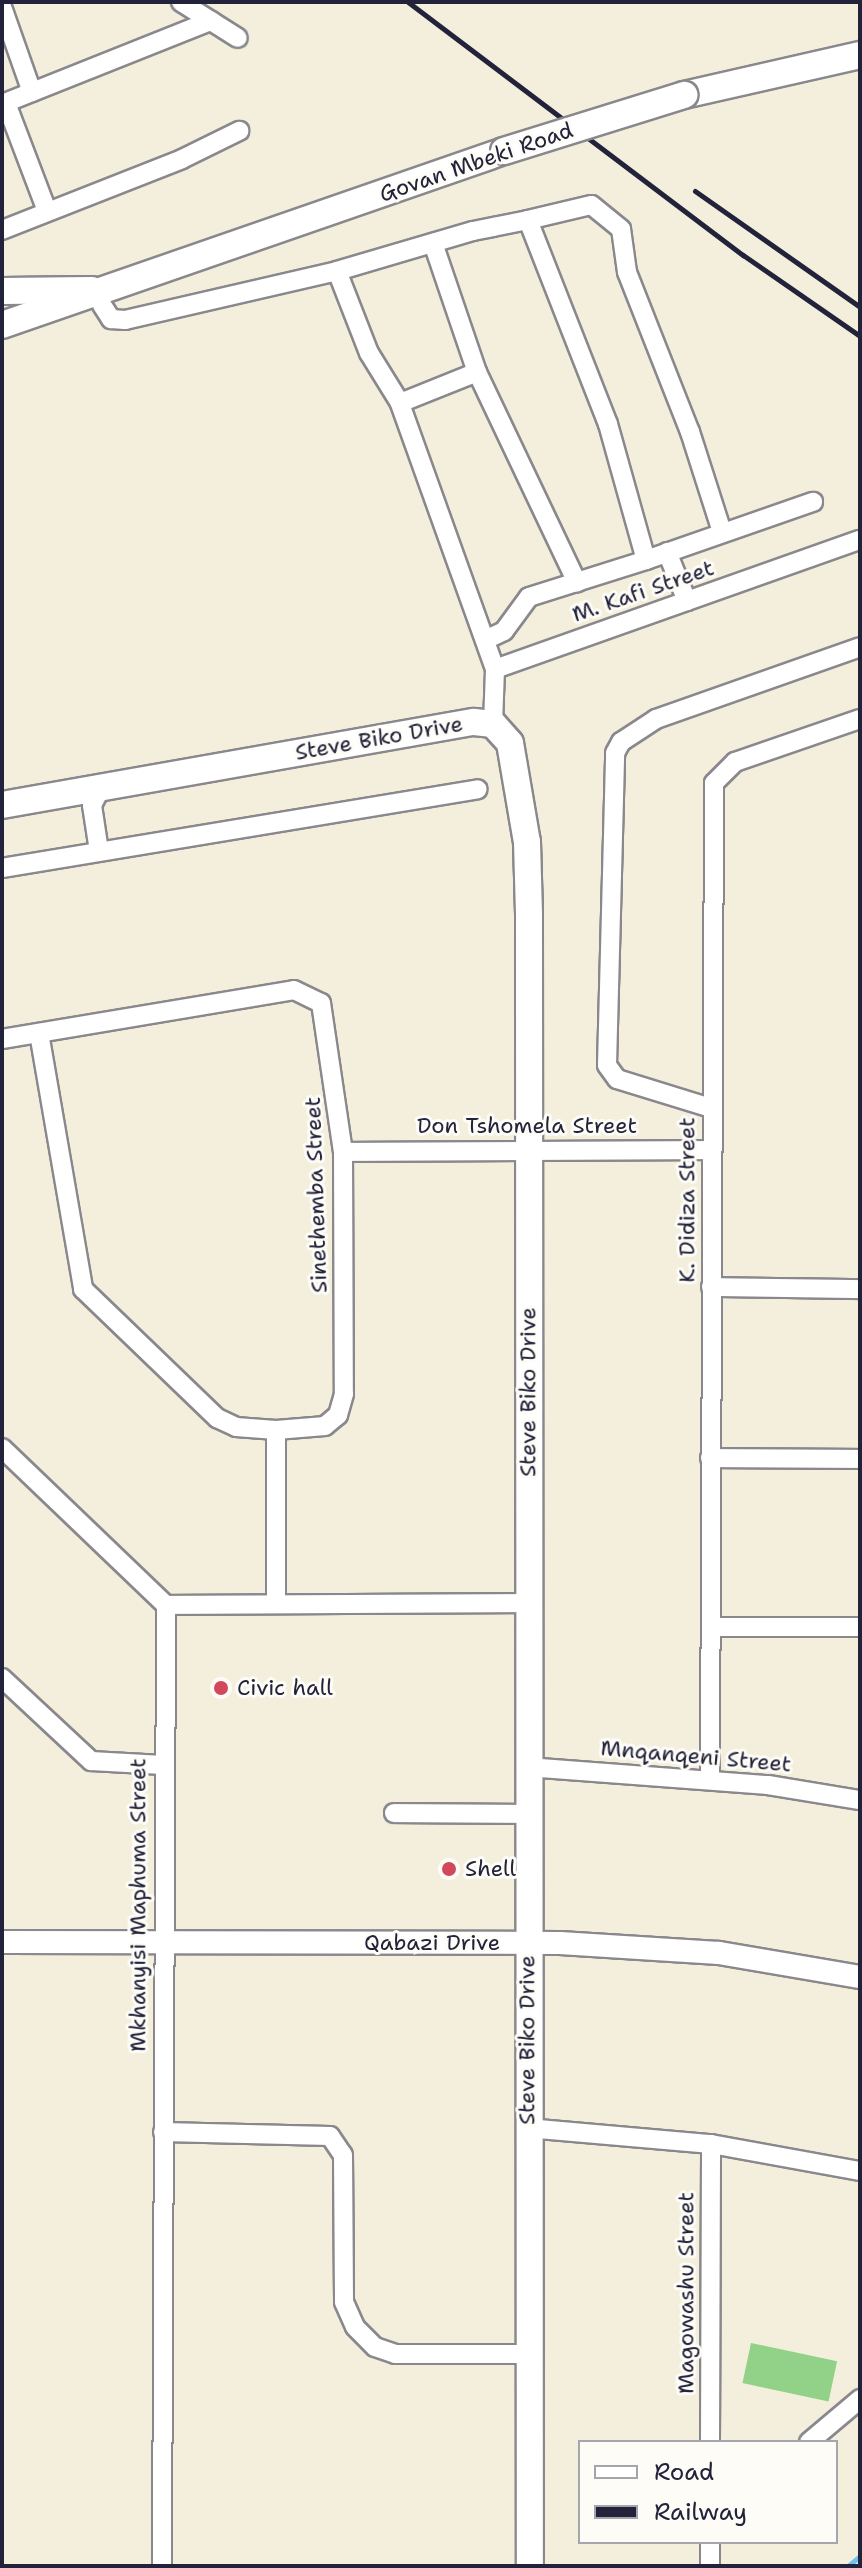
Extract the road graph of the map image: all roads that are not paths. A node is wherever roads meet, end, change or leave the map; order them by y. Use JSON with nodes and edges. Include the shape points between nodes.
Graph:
{"nodes":[{"id":1,"x":181,"y":2,"type":"edge"},
{"id":2,"x":2,"y":7,"type":"edge"},
{"id":3,"x":211,"y":21,"type":"junction"},
{"id":4,"x":238,"y":38,"type":"dead end"},
{"id":5,"x":860,"y":55,"type":"edge"},
{"id":6,"x":32,"y":92,"type":"junction"},
{"id":7,"x":4,"y":104,"type":"edge"},
{"id":8,"x":239,"y":131,"type":"dead end"},
{"id":9,"x":47,"y":211,"type":"junction"},
{"id":10,"x":528,"y":220,"type":"junction"},
{"id":11,"x":2,"y":230,"type":"edge"},
{"id":12,"x":433,"y":243,"type":"junction"},
{"id":13,"x":337,"y":271,"type":"junction"},
{"id":14,"x":2,"y":291,"type":"edge"},
{"id":15,"x":100,"y":299,"type":"junction"},
{"id":16,"x":2,"y":325,"type":"edge"},
{"id":17,"x":477,"y":372,"type":"junction"},
{"id":18,"x":400,"y":403,"type":"junction"},
{"id":19,"x":813,"y":502,"type":"dead end"},
{"id":20,"x":722,"y":532,"type":"junction"},
{"id":21,"x":860,"y":540,"type":"edge"},
{"id":22,"x":667,"y":552,"type":"junction"},
{"id":23,"x":646,"y":560,"type":"junction"},
{"id":24,"x":577,"y":583,"type":"junction"},
{"id":25,"x":687,"y":601,"type":"junction"},
{"id":26,"x":485,"y":640,"type":"junction"},
{"id":27,"x":860,"y":647,"type":"edge"},
{"id":28,"x":495,"y":669,"type":"junction"},
{"id":29,"x":860,"y":719,"type":"edge"},
{"id":30,"x":493,"y":724,"type":"junction"},
{"id":31,"x":477,"y":789,"type":"dead end"},
{"id":32,"x":90,"y":795,"type":"junction"},
{"id":33,"x":2,"y":805,"type":"edge"},
{"id":34,"x":99,"y":851,"type":"junction"},
{"id":35,"x":2,"y":868,"type":"edge"},
{"id":36,"x":39,"y":1033,"type":"junction"},
{"id":37,"x":2,"y":1039,"type":"edge"},
{"id":38,"x":711,"y":1108,"type":"junction"},
{"id":39,"x":528,"y":1150,"type":"junction"},
{"id":40,"x":711,"y":1150,"type":"junction"},
{"id":41,"x":343,"y":1152,"type":"junction"},
{"id":42,"x":711,"y":1287,"type":"junction"},
{"id":43,"x":860,"y":1289,"type":"edge"},
{"id":44,"x":276,"y":1430,"type":"junction"},
{"id":45,"x":2,"y":1448,"type":"edge"},
{"id":46,"x":710,"y":1458,"type":"junction"},
{"id":47,"x":860,"y":1459,"type":"edge"},
{"id":48,"x":528,"y":1603,"type":"junction"},
{"id":49,"x":276,"y":1604,"type":"junction"},
{"id":50,"x":166,"y":1605,"type":"junction"},
{"id":51,"x":713,"y":1627,"type":"junction"},
{"id":52,"x":860,"y":1627,"type":"edge"},
{"id":53,"x":2,"y":1678,"type":"edge"},
{"id":54,"x":163,"y":1765,"type":"junction"},
{"id":55,"x":527,"y":1767,"type":"junction"},
{"id":56,"x":710,"y":1779,"type":"junction"},
{"id":57,"x":860,"y":1800,"type":"edge"},
{"id":58,"x":394,"y":1813,"type":"dead end"},
{"id":59,"x":527,"y":1814,"type":"junction"},
{"id":60,"x":2,"y":1942,"type":"edge"},
{"id":61,"x":162,"y":1942,"type":"junction"},
{"id":62,"x":526,"y":1943,"type":"junction"},
{"id":63,"x":860,"y":1977,"type":"edge"},
{"id":64,"x":527,"y":2128,"type":"junction"},
{"id":65,"x":163,"y":2132,"type":"junction"},
{"id":66,"x":711,"y":2144,"type":"junction"},
{"id":67,"x":860,"y":2171,"type":"edge"},
{"id":68,"x":527,"y":2354,"type":"junction"},
{"id":69,"x":860,"y":2399,"type":"edge"},
{"id":70,"x":710,"y":2440,"type":"edge"},
{"id":71,"x":811,"y":2440,"type":"edge"},
{"id":72,"x":710,"y":2544,"type":"edge"},
{"id":73,"x":162,"y":2566,"type":"edge"},
{"id":74,"x":530,"y":2566,"type":"edge"},
{"id":75,"x":710,"y":2566,"type":"edge"}],
"edges":[{"from":1,"to":3,"type":"street"},
{"from":2,"to":6,"type":"street"},
{"from":3,"to":4,"type":"street"},
{"from":3,"to":6,"type":"street"},
{"from":5,"to":15,"type":"main road","name":"Govan Mbeki Road","bridge":true,"via":[[684,95],[504,151]]},
{"from":6,"to":7,"type":"street"},
{"from":7,"to":9,"type":"street"},
{"from":8,"to":9,"type":"street"},
{"from":9,"to":11,"type":"street"},
{"from":10,"to":12,"type":"street"},
{"from":10,"to":20,"type":"street","via":[[591,205],[621,229],[627,272],[690,432]]},
{"from":10,"to":23,"type":"street","via":[[608,424]]},
{"from":12,"to":13,"type":"street"},
{"from":12,"to":17,"type":"street"},
{"from":13,"to":15,"type":"street","via":[[125,320],[111,319]]},
{"from":13,"to":18,"type":"street","via":[[369,353]]},
{"from":14,"to":15,"type":"main road","name":"Govan Mbeki Road","via":[[66,287]]},
{"from":15,"to":16,"type":"main road","name":"Govan Mbeki Road"},
{"from":17,"to":18,"type":"street"},
{"from":17,"to":24,"type":"street"},
{"from":18,"to":26,"type":"street"},
{"from":19,"to":20,"type":"street"},
{"from":20,"to":22,"type":"street"},
{"from":21,"to":25,"type":"street","name":"M. Kafi Street"},
{"from":22,"to":23,"type":"street"},
{"from":22,"to":25,"type":"street"},
{"from":23,"to":24,"type":"street"},
{"from":24,"to":26,"type":"street","via":[[522,601],[504,631]]},
{"from":25,"to":28,"type":"street","name":"M. Kafi Street"},
{"from":26,"to":28,"type":"street"},
{"from":27,"to":38,"type":"street","via":[[656,719],[621,742],[615,753],[607,1065],[617,1079]]},
{"from":28,"to":30,"type":"street"},
{"from":29,"to":38,"type":"street","name":"K. Didiza Street","via":[[735,762],[714,783]]},
{"from":30,"to":32,"type":"main road","name":"Steve Biko Drive","via":[[452,725]]},
{"from":30,"to":39,"type":"main road","name":"Steve Biko Drive","via":[[510,743],[527,842]]},
{"from":31,"to":34,"type":"street"},
{"from":32,"to":33,"type":"main road","name":"Steve Biko Drive"},
{"from":32,"to":34,"type":"street"},
{"from":34,"to":35,"type":"street"},
{"from":36,"to":37,"type":"street","name":"Sinethemba Street"},
{"from":36,"to":41,"type":"street","name":"Sinethemba Street","via":[[304,992],[314,996],[325,1013]]},
{"from":36,"to":44,"type":"street","name":"Sinethemba Street","via":[[83,1289],[217,1418],[236,1427]]},
{"from":38,"to":40,"type":"street","name":"K. Didiza Street"},
{"from":39,"to":40,"type":"street","name":"Don Tshomela Street"},
{"from":39,"to":41,"type":"street","name":"Don Tshomela Street"},
{"from":39,"to":48,"type":"main road","name":"Steve Biko Drive"},
{"from":40,"to":42,"type":"street","name":"K. Didiza Street"},
{"from":41,"to":44,"type":"street","name":"Sinethemba Street","via":[[343,1407],[325,1426]]},
{"from":42,"to":43,"type":"street"},
{"from":42,"to":46,"type":"street","name":"K. Didiza Street"},
{"from":44,"to":49,"type":"street"},
{"from":45,"to":50,"type":"street"},
{"from":46,"to":47,"type":"street"},
{"from":46,"to":51,"type":"street","name":"K. Didiza Street"},
{"from":48,"to":49,"type":"street"},
{"from":48,"to":55,"type":"main road","name":"Steve Biko Drive"},
{"from":49,"to":50,"type":"street"},
{"from":50,"to":54,"type":"street","name":"Mkhanyisi Maphuma Street"},
{"from":51,"to":52,"type":"street"},
{"from":51,"to":56,"type":"street","name":"K. Didiza Street"},
{"from":53,"to":54,"type":"street","via":[[91,1761]]},
{"from":54,"to":61,"type":"street","name":"Mkhanyisi Maphuma Street"},
{"from":55,"to":56,"type":"street","name":"Mnqanqeni Street"},
{"from":55,"to":59,"type":"main road","name":"Steve Biko Drive"},
{"from":56,"to":57,"type":"street","name":"Mnqanqeni Street"},
{"from":58,"to":59,"type":"street"},
{"from":59,"to":62,"type":"main road","name":"Steve Biko Drive"},
{"from":60,"to":61,"type":"street","name":"Qabazi Drive"},
{"from":61,"to":62,"type":"street","name":"Qabazi Drive"},
{"from":61,"to":65,"type":"street","name":"Mkhanyisi Maphuma Street"},
{"from":62,"to":63,"type":"street","name":"Qabazi Drive","via":[[719,1953]]},
{"from":62,"to":64,"type":"main road","name":"Steve Biko Drive"},
{"from":64,"to":66,"type":"street"},
{"from":64,"to":68,"type":"main road","name":"Steve Biko Drive"},
{"from":65,"to":68,"type":"street","via":[[330,2136],[343,2155],[344,2302],[355,2327],[375,2347],[395,2354]]},
{"from":65,"to":73,"type":"street","name":"Mkhanyisi Maphuma Street"},
{"from":66,"to":67,"type":"street"},
{"from":66,"to":70,"type":"street","name":"Magowashu Street"},
{"from":68,"to":74,"type":"main road","name":"Steve Biko Drive"},
{"from":69,"to":71,"type":"street"},
{"from":72,"to":75,"type":"street"}]}
